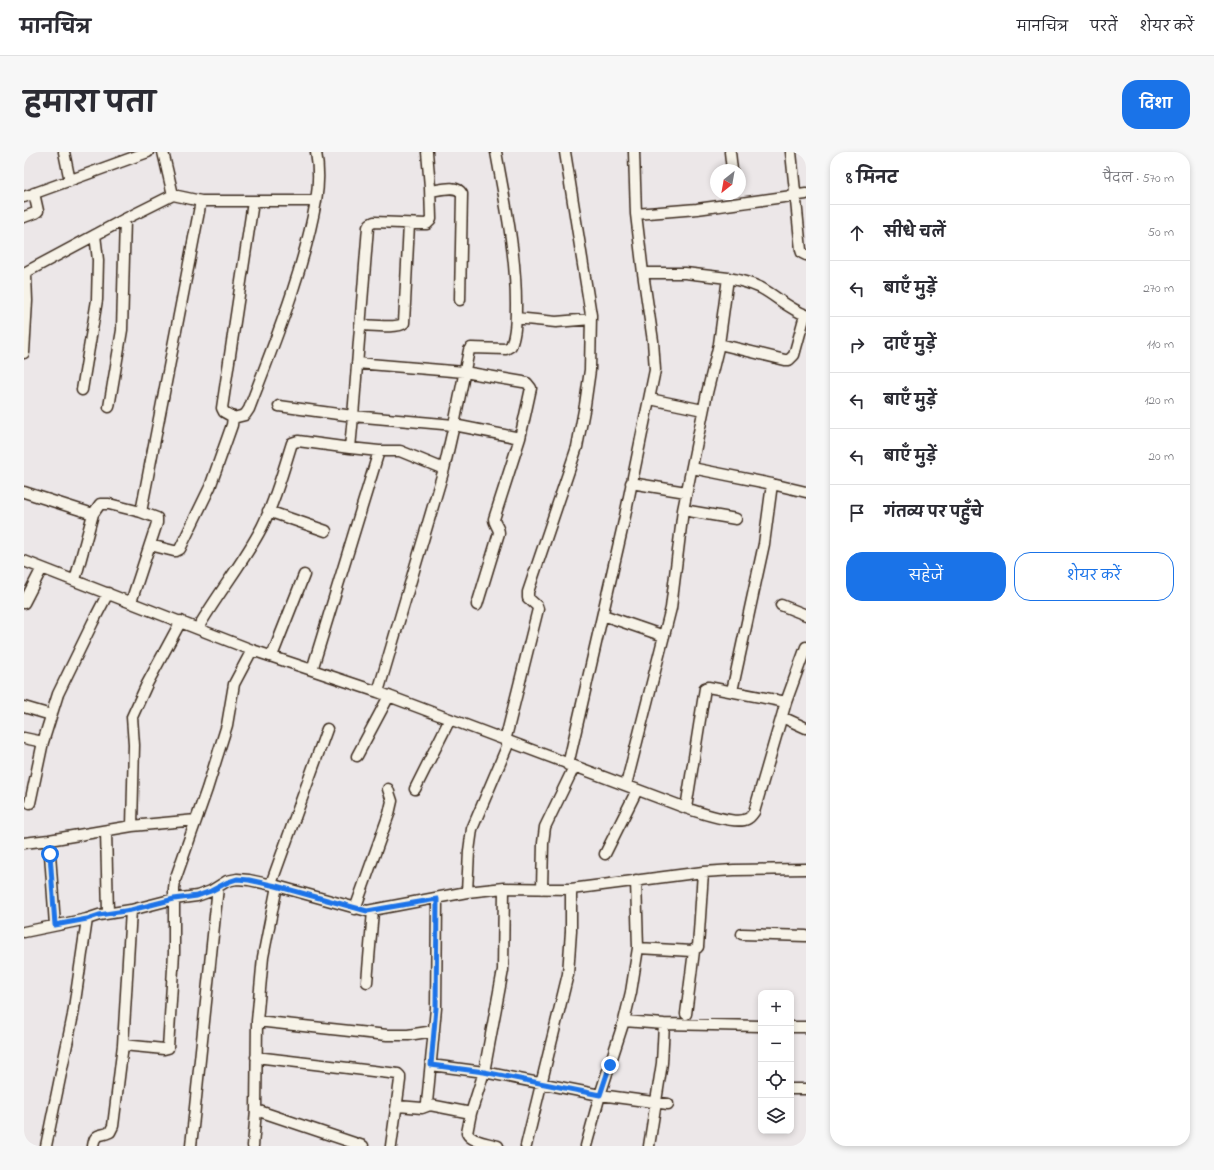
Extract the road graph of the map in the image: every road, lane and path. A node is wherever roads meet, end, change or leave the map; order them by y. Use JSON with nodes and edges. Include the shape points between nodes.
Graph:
{"nodes":[{"id":1,"x":64,"y":152,"type":"edge"},
{"id":2,"x":148,"y":152,"type":"edge"},
{"id":3,"x":163,"y":152,"type":"edge"},
{"id":4,"x":316,"y":152,"type":"edge"},
{"id":5,"x":427,"y":152,"type":"edge"},
{"id":6,"x":496,"y":152,"type":"edge"},
{"id":7,"x":565,"y":152,"type":"edge"},
{"id":8,"x":634,"y":152,"type":"edge"},
{"id":9,"x":730,"y":152,"type":"edge"},
{"id":10,"x":791,"y":152,"type":"edge"},
{"id":11,"x":731,"y":164,"type":"edge"},
{"id":12,"x":70,"y":181,"type":"junction"},
{"id":13,"x":430,"y":191,"type":"junction"},
{"id":14,"x":806,"y":194,"type":"edge"},
{"id":15,"x":27,"y":195,"type":"edge"},
{"id":16,"x":172,"y":195,"type":"junction"},
{"id":17,"x":796,"y":196,"type":"junction"},
{"id":18,"x":746,"y":198,"type":"edge"},
{"id":19,"x":731,"y":200,"type":"edge"},
{"id":20,"x":201,"y":201,"type":"junction"},
{"id":21,"x":316,"y":201,"type":"junction"},
{"id":22,"x":253,"y":202,"type":"junction"},
{"id":23,"x":636,"y":214,"type":"junction"},
{"id":24,"x":24,"y":217,"type":"edge"},
{"id":25,"x":125,"y":219,"type":"junction"},
{"id":26,"x":409,"y":224,"type":"junction"},
{"id":27,"x":95,"y":235,"type":"junction"},
{"id":28,"x":806,"y":256,"type":"edge"},
{"id":29,"x":643,"y":273,"type":"junction"},
{"id":30,"x":25,"y":274,"type":"edge"},
{"id":31,"x":728,"y":278,"type":"junction"},
{"id":32,"x":460,"y":300,"type":"dead end"},
{"id":33,"x":805,"y":315,"type":"edge"},
{"id":34,"x":516,"y":318,"type":"junction"},
{"id":35,"x":591,"y":318,"type":"junction"},
{"id":36,"x":360,"y":325,"type":"junction"},
{"id":37,"x":719,"y":344,"type":"junction"},
{"id":38,"x":24,"y":348,"type":"edge"},
{"id":39,"x":357,"y":363,"type":"junction"},
{"id":40,"x":464,"y":372,"type":"junction"},
{"id":41,"x":82,"y":390,"type":"dead end"},
{"id":42,"x":650,"y":399,"type":"junction"},
{"id":43,"x":279,"y":406,"type":"dead end"},
{"id":44,"x":108,"y":407,"type":"dead end"},
{"id":45,"x":703,"y":410,"type":"junction"},
{"id":46,"x":353,"y":416,"type":"junction"},
{"id":47,"x":233,"y":418,"type":"junction"},
{"id":48,"x":454,"y":425,"type":"junction"},
{"id":49,"x":520,"y":438,"type":"junction"},
{"id":50,"x":350,"y":448,"type":"junction"},
{"id":51,"x":379,"y":451,"type":"junction"},
{"id":52,"x":692,"y":468,"type":"junction"},
{"id":53,"x":444,"y":469,"type":"junction"},
{"id":54,"x":631,"y":482,"type":"junction"},
{"id":55,"x":772,"y":484,"type":"junction"},
{"id":56,"x":24,"y":492,"type":"edge"},
{"id":57,"x":686,"y":492,"type":"junction"},
{"id":58,"x":806,"y":492,"type":"edge"},
{"id":59,"x":683,"y":510,"type":"junction"},
{"id":60,"x":268,"y":511,"type":"junction"},
{"id":61,"x":141,"y":512,"type":"junction"},
{"id":62,"x":93,"y":514,"type":"junction"},
{"id":63,"x":736,"y":519,"type":"dead end"},
{"id":64,"x":326,"y":531,"type":"dead end"},
{"id":65,"x":150,"y":545,"type":"junction"},
{"id":66,"x":24,"y":561,"type":"edge"},
{"id":67,"x":42,"y":568,"type":"junction"},
{"id":68,"x":304,"y":574,"type":"dead end"},
{"id":69,"x":75,"y":580,"type":"junction"},
{"id":70,"x":108,"y":593,"type":"junction"},
{"id":71,"x":131,"y":602,"type":"junction"},
{"id":72,"x":24,"y":603,"type":"edge"},
{"id":73,"x":477,"y":605,"type":"dead end"},
{"id":74,"x":781,"y":605,"type":"dead end"},
{"id":75,"x":602,"y":615,"type":"junction"},
{"id":76,"x":806,"y":615,"type":"edge"},
{"id":77,"x":181,"y":621,"type":"junction"},
{"id":78,"x":198,"y":628,"type":"junction"},
{"id":79,"x":664,"y":636,"type":"junction"},
{"id":80,"x":806,"y":647,"type":"edge"},
{"id":81,"x":252,"y":650,"type":"junction"},
{"id":82,"x":272,"y":656,"type":"junction"},
{"id":83,"x":312,"y":670,"type":"junction"},
{"id":84,"x":732,"y":691,"type":"junction"},
{"id":85,"x":378,"y":692,"type":"junction"},
{"id":86,"x":389,"y":696,"type":"junction"},
{"id":87,"x":786,"y":702,"type":"junction"},
{"id":88,"x":24,"y":708,"type":"edge"},
{"id":89,"x":51,"y":714,"type":"junction"},
{"id":90,"x":782,"y":717,"type":"junction"},
{"id":91,"x":450,"y":719,"type":"junction"},
{"id":92,"x":806,"y":728,"type":"edge"},
{"id":93,"x":327,"y":729,"type":"dead end"},
{"id":94,"x":24,"y":738,"type":"edge"},
{"id":95,"x":507,"y":741,"type":"junction"},
{"id":96,"x":43,"y":742,"type":"junction"},
{"id":97,"x":357,"y":756,"type":"dead end"},
{"id":98,"x":571,"y":766,"type":"junction"},
{"id":99,"x":626,"y":785,"type":"junction"},
{"id":100,"x":388,"y":789,"type":"dead end"},
{"id":101,"x":415,"y":789,"type":"dead end"},
{"id":102,"x":637,"y":790,"type":"junction"},
{"id":103,"x":30,"y":803,"type":"dead end"},
{"id":104,"x":686,"y":808,"type":"junction"},
{"id":105,"x":196,"y":820,"type":"junction"},
{"id":106,"x":132,"y":826,"type":"junction"},
{"id":107,"x":106,"y":831,"type":"junction"},
{"id":108,"x":50,"y":840,"type":"junction"},
{"id":109,"x":24,"y":843,"type":"edge"},
{"id":110,"x":605,"y":854,"type":"dead end"},
{"id":111,"x":806,"y":868,"type":"edge"},
{"id":112,"x":703,"y":872,"type":"junction"},
{"id":113,"x":636,"y":880,"type":"junction"},
{"id":114,"x":274,"y":885,"type":"junction"},
{"id":115,"x":218,"y":887,"type":"junction"},
{"id":116,"x":504,"y":888,"type":"junction"},
{"id":117,"x":542,"y":889,"type":"junction"},
{"id":118,"x":571,"y":889,"type":"junction"},
{"id":119,"x":467,"y":892,"type":"junction"},
{"id":120,"x":174,"y":899,"type":"junction"},
{"id":121,"x":437,"y":899,"type":"junction"},
{"id":122,"x":355,"y":909,"type":"junction"},
{"id":123,"x":131,"y":910,"type":"junction"},
{"id":124,"x":373,"y":911,"type":"junction"},
{"id":125,"x":108,"y":914,"type":"junction"},
{"id":126,"x":87,"y":919,"type":"junction"},
{"id":127,"x":55,"y":925,"type":"junction"},
{"id":128,"x":24,"y":932,"type":"edge"},
{"id":129,"x":742,"y":934,"type":"dead end"},
{"id":130,"x":806,"y":936,"type":"edge"},
{"id":131,"x":638,"y":948,"type":"junction"},
{"id":132,"x":694,"y":951,"type":"junction"},
{"id":133,"x":367,"y":982,"type":"dead end"},
{"id":134,"x":686,"y":1014,"type":"dead end"},
{"id":135,"x":257,"y":1021,"type":"junction"},
{"id":136,"x":624,"y":1021,"type":"junction"},
{"id":137,"x":664,"y":1024,"type":"junction"},
{"id":138,"x":758,"y":1026,"type":"edge"},
{"id":139,"x":794,"y":1027,"type":"edge"},
{"id":140,"x":806,"y":1027,"type":"edge"},
{"id":141,"x":434,"y":1031,"type":"junction"},
{"id":142,"x":123,"y":1045,"type":"junction"},
{"id":143,"x":256,"y":1057,"type":"junction"},
{"id":144,"x":431,"y":1065,"type":"junction"},
{"id":145,"x":484,"y":1072,"type":"junction"},
{"id":146,"x":541,"y":1083,"type":"junction"},
{"id":147,"x":794,"y":1089,"type":"edge"},
{"id":148,"x":806,"y":1089,"type":"edge"},
{"id":149,"x":600,"y":1095,"type":"junction"},
{"id":150,"x":656,"y":1102,"type":"junction"},
{"id":151,"x":668,"y":1104,"type":"dead end"},
{"id":152,"x":430,"y":1105,"type":"junction"},
{"id":153,"x":398,"y":1106,"type":"junction"},
{"id":154,"x":256,"y":1110,"type":"junction"},
{"id":155,"x":471,"y":1113,"type":"junction"},
{"id":156,"x":46,"y":1146,"type":"edge"},
{"id":157,"x":93,"y":1146,"type":"edge"},
{"id":158,"x":191,"y":1146,"type":"edge"},
{"id":159,"x":253,"y":1146,"type":"edge"},
{"id":160,"x":363,"y":1146,"type":"edge"},
{"id":161,"x":391,"y":1146,"type":"edge"},
{"id":162,"x":498,"y":1146,"type":"edge"},
{"id":163,"x":526,"y":1146,"type":"edge"},
{"id":164,"x":586,"y":1146,"type":"edge"},
{"id":165,"x":649,"y":1146,"type":"edge"}],
"edges":[{"from":1,"to":12,"type":"street"},
{"from":2,"to":12,"type":"street"},
{"from":3,"to":16,"type":"street"},
{"from":4,"to":21,"type":"street","via":[[319,183]]},
{"from":5,"to":13,"type":"street"},
{"from":6,"to":34,"type":"street","via":[[513,256]]},
{"from":7,"to":35,"type":"street"},
{"from":8,"to":23,"type":"street"},
{"from":9,"to":11,"type":"street"},
{"from":10,"to":17,"type":"street"},
{"from":12,"to":15,"type":"street"},
{"from":13,"to":26,"type":"street","via":[[430,221],[427,224]]},
{"from":13,"to":32,"type":"street","via":[[455,188],[462,194]]},
{"from":14,"to":17,"type":"street"},
{"from":15,"to":24,"type":"street","via":[[38,211]]},
{"from":16,"to":20,"type":"street"},
{"from":16,"to":25,"type":"street"},
{"from":17,"to":18,"type":"street"},
{"from":17,"to":28,"type":"street","via":[[801,250]]},
{"from":19,"to":23,"type":"street","via":[[696,209]]},
{"from":20,"to":22,"type":"street"},
{"from":20,"to":61,"type":"street"},
{"from":21,"to":22,"type":"street"},
{"from":21,"to":47,"type":"street","via":[[289,304],[249,409],[245,415]]},
{"from":22,"to":47,"type":"street","via":[[222,408]]},
{"from":23,"to":29,"type":"street"},
{"from":25,"to":27,"type":"street"},
{"from":25,"to":44,"type":"street","via":[[122,330]]},
{"from":26,"to":36,"type":"street","via":[[374,222],[368,227]]},
{"from":26,"to":36,"type":"street","via":[[404,323],[402,326]]},
{"from":27,"to":30,"type":"street"},
{"from":27,"to":41,"type":"street","via":[[98,260],[97,300]]},
{"from":29,"to":31,"type":"street","via":[[684,273]]},
{"from":29,"to":42,"type":"street","via":[[654,360]]},
{"from":30,"to":38,"type":"street","via":[[27,301]]},
{"from":31,"to":33,"type":"street","via":[[762,288]]},
{"from":31,"to":37,"type":"street"},
{"from":33,"to":37,"type":"street","via":[[794,355],[789,360]]},
{"from":34,"to":35,"type":"street","via":[[556,322]]},
{"from":34,"to":40,"type":"street","via":[[511,346],[506,349],[471,348]]},
{"from":35,"to":95,"type":"street","via":[[590,370],[580,432],[528,592],[528,598],[538,609]]},
{"from":36,"to":39,"type":"street"},
{"from":37,"to":45,"type":"street"},
{"from":39,"to":40,"type":"street"},
{"from":39,"to":46,"type":"street"},
{"from":40,"to":48,"type":"street"},
{"from":40,"to":49,"type":"street","via":[[523,382],[531,388]]},
{"from":42,"to":45,"type":"street"},
{"from":42,"to":54,"type":"street"},
{"from":43,"to":46,"type":"street"},
{"from":45,"to":52,"type":"street"},
{"from":46,"to":48,"type":"street"},
{"from":46,"to":50,"type":"street"},
{"from":47,"to":65,"type":"street","via":[[216,471],[180,549],[176,551]]},
{"from":48,"to":49,"type":"street"},
{"from":48,"to":53,"type":"street"},
{"from":49,"to":73,"type":"street","via":[[494,519],[499,533]]},
{"from":50,"to":51,"type":"street"},
{"from":50,"to":60,"type":"street","via":[[294,442]]},
{"from":51,"to":53,"type":"street","via":[[400,451]]},
{"from":51,"to":83,"type":"street"},
{"from":52,"to":55,"type":"street"},
{"from":52,"to":57,"type":"street"},
{"from":53,"to":85,"type":"street"},
{"from":54,"to":57,"type":"street"},
{"from":54,"to":75,"type":"street"},
{"from":55,"to":58,"type":"street"},
{"from":55,"to":84,"type":"street","via":[[764,544]]},
{"from":56,"to":62,"type":"street"},
{"from":57,"to":59,"type":"street"},
{"from":59,"to":63,"type":"street"},
{"from":59,"to":79,"type":"street"},
{"from":60,"to":64,"type":"street"},
{"from":60,"to":78,"type":"street","via":[[250,547]]},
{"from":61,"to":62,"type":"street","via":[[105,503],[100,504]]},
{"from":61,"to":65,"type":"street","via":[[157,520]]},
{"from":62,"to":69,"type":"street"},
{"from":65,"to":71,"type":"street"},
{"from":66,"to":67,"type":"street"},
{"from":67,"to":69,"type":"street"},
{"from":67,"to":72,"type":"street"},
{"from":68,"to":82,"type":"street"},
{"from":69,"to":70,"type":"street"},
{"from":70,"to":71,"type":"street"},
{"from":70,"to":89,"type":"street"},
{"from":71,"to":77,"type":"street"},
{"from":74,"to":76,"type":"street"},
{"from":75,"to":79,"type":"street"},
{"from":75,"to":98,"type":"street"},
{"from":77,"to":78,"type":"street"},
{"from":77,"to":106,"type":"street","via":[[132,718]]},
{"from":78,"to":81,"type":"street"},
{"from":79,"to":99,"type":"street"},
{"from":80,"to":87,"type":"street"},
{"from":81,"to":82,"type":"street"},
{"from":81,"to":105,"type":"street","via":[[234,684],[227,725]]},
{"from":82,"to":83,"type":"street"},
{"from":83,"to":85,"type":"street"},
{"from":84,"to":87,"type":"street"},
{"from":84,"to":104,"type":"street","via":[[708,687],[704,689]]},
{"from":85,"to":86,"type":"street"},
{"from":86,"to":91,"type":"street"},
{"from":86,"to":97,"type":"street"},
{"from":87,"to":90,"type":"street"},
{"from":88,"to":89,"type":"street"},
{"from":89,"to":96,"type":"street"},
{"from":90,"to":92,"type":"street"},
{"from":90,"to":104,"type":"street","via":[[754,812],[750,818],[741,821],[730,820]]},
{"from":91,"to":95,"type":"street"},
{"from":91,"to":101,"type":"street"},
{"from":93,"to":114,"type":"street"},
{"from":94,"to":96,"type":"street"},
{"from":95,"to":98,"type":"street"},
{"from":95,"to":119,"type":"street","via":[[472,829]]},
{"from":96,"to":103,"type":"street"},
{"from":98,"to":99,"type":"street"},
{"from":98,"to":117,"type":"street","via":[[545,827]]},
{"from":99,"to":102,"type":"street"},
{"from":100,"to":122,"type":"street","via":[[392,801],[389,814]]},
{"from":102,"to":104,"type":"street"},
{"from":102,"to":110,"type":"street"},
{"from":105,"to":106,"type":"street"},
{"from":105,"to":120,"type":"street","via":[[175,880]]},
{"from":106,"to":107,"type":"street"},
{"from":107,"to":108,"type":"street"},
{"from":107,"to":125,"type":"street"},
{"from":108,"to":109,"type":"street"},
{"from":108,"to":127,"type":"street"},
{"from":111,"to":112,"type":"street"},
{"from":112,"to":113,"type":"street"},
{"from":112,"to":132,"type":"street","via":[[699,942],[698,948]]},
{"from":113,"to":118,"type":"street"},
{"from":113,"to":131,"type":"street"},
{"from":114,"to":115,"type":"street","via":[[237,879]]},
{"from":114,"to":122,"type":"street"},
{"from":114,"to":135,"type":"street"},
{"from":115,"to":120,"type":"street","via":[[197,896]]},
{"from":115,"to":158,"type":"street"},
{"from":116,"to":117,"type":"street"},
{"from":116,"to":119,"type":"street"},
{"from":116,"to":145,"type":"street","via":[[502,970]]},
{"from":117,"to":118,"type":"street"},
{"from":118,"to":146,"type":"street","via":[[568,974]]},
{"from":119,"to":121,"type":"street"},
{"from":120,"to":123,"type":"street"},
{"from":120,"to":142,"type":"street","via":[[174,953],[168,1048]]},
{"from":121,"to":124,"type":"street"},
{"from":121,"to":141,"type":"street"},
{"from":122,"to":124,"type":"street"},
{"from":123,"to":125,"type":"street"},
{"from":123,"to":142,"type":"street"},
{"from":124,"to":133,"type":"street"},
{"from":125,"to":126,"type":"street"},
{"from":126,"to":127,"type":"street"},
{"from":126,"to":156,"type":"street","via":[[73,1015]]},
{"from":127,"to":128,"type":"street"},
{"from":129,"to":130,"type":"street"},
{"from":131,"to":132,"type":"street"},
{"from":131,"to":136,"type":"street"},
{"from":132,"to":134,"type":"street"},
{"from":135,"to":141,"type":"street","via":[[387,1036]]},
{"from":135,"to":143,"type":"street"},
{"from":136,"to":137,"type":"street"},
{"from":136,"to":149,"type":"street"},
{"from":137,"to":138,"type":"street"},
{"from":137,"to":150,"type":"street"},
{"from":139,"to":140,"type":"street"},
{"from":141,"to":144,"type":"street"},
{"from":142,"to":157,"type":"street","via":[[112,1130],[97,1136]]},
{"from":143,"to":153,"type":"street","via":[[398,1074]]},
{"from":143,"to":154,"type":"street"},
{"from":144,"to":145,"type":"street"},
{"from":144,"to":152,"type":"street","via":[[427,1100]]},
{"from":145,"to":146,"type":"street"},
{"from":145,"to":155,"type":"street"},
{"from":146,"to":149,"type":"street"},
{"from":146,"to":163,"type":"street"},
{"from":147,"to":148,"type":"street"},
{"from":149,"to":150,"type":"street"},
{"from":149,"to":164,"type":"street"},
{"from":150,"to":151,"type":"street"},
{"from":150,"to":165,"type":"street"},
{"from":152,"to":153,"type":"street","via":[[422,1108]]},
{"from":152,"to":155,"type":"street"},
{"from":153,"to":161,"type":"street"},
{"from":154,"to":159,"type":"street"},
{"from":154,"to":160,"type":"street"},
{"from":155,"to":162,"type":"street","via":[[467,1133],[469,1136]]}]}
